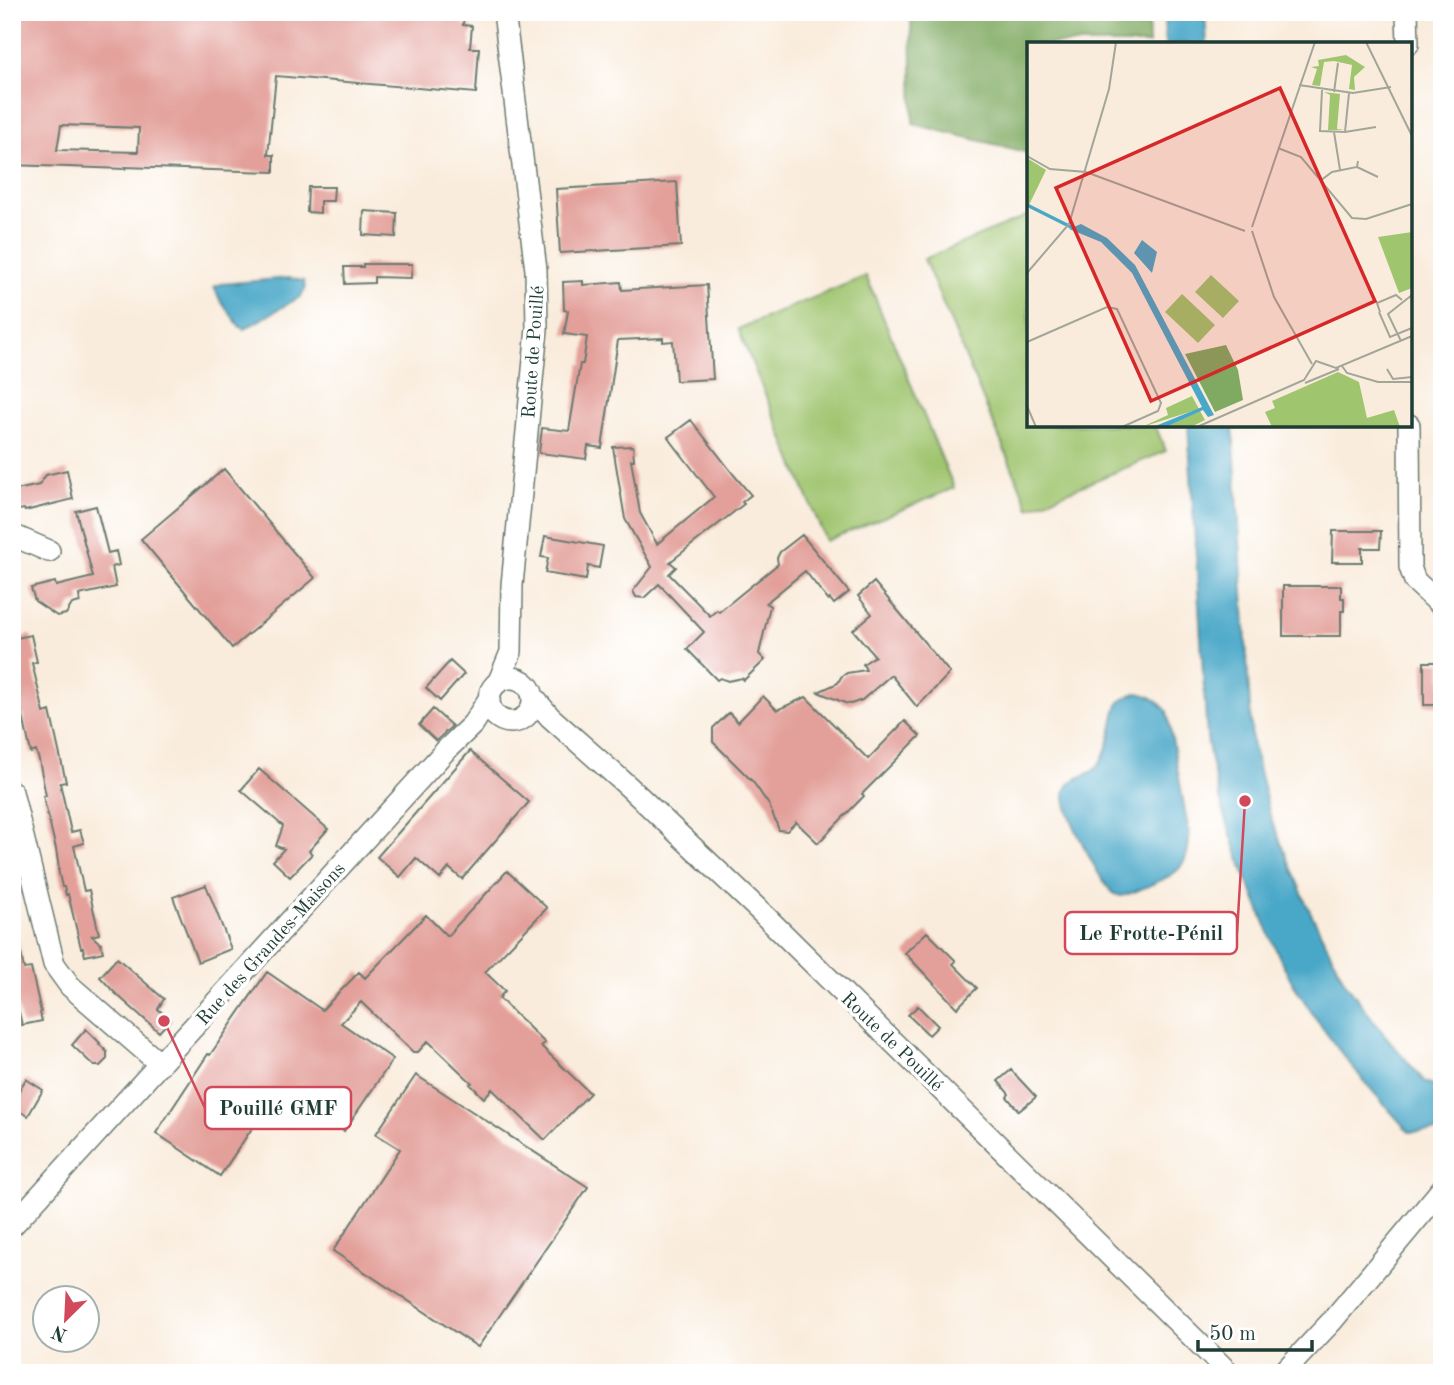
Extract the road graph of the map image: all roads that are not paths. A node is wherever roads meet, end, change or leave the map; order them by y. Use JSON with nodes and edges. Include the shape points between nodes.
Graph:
{"nodes":[{"id":1,"x":504,"y":12,"type":"edge"},
{"id":2,"x":1408,"y":12,"type":"edge"},
{"id":3,"x":1408,"y":42,"type":"edge"},
{"id":4,"x":1409,"y":427,"type":"edge"},
{"id":5,"x":12,"y":535,"type":"edge"},
{"id":6,"x":50,"y":551,"type":"dead end"},
{"id":7,"x":1442,"y":606,"type":"edge"},
{"id":8,"x":511,"y":652,"type":"junction"},
{"id":9,"x":494,"y":690,"type":"junction"},
{"id":10,"x":528,"y":698,"type":"junction"},
{"id":11,"x":499,"y":718,"type":"junction"},
{"id":12,"x":473,"y":724,"type":"junction"},
{"id":13,"x":12,"y":792,"type":"edge"},
{"id":14,"x":160,"y":1064,"type":"junction"},
{"id":15,"x":1442,"y":1189,"type":"edge"},
{"id":16,"x":12,"y":1226,"type":"edge"},
{"id":17,"x":1230,"y":1373,"type":"edge"},
{"id":18,"x":1283,"y":1373,"type":"edge"}],
"edges":[{"from":1,"to":8,"type":"street","name":"Route de Pouillé","via":[[537,270],[537,329],[512,584]]},
{"from":2,"to":3,"type":"street"},
{"from":4,"to":7,"type":"street","via":[[1410,567],[1415,581]]},
{"from":5,"to":6,"type":"street"},
{"from":8,"to":9,"type":"street","name":"Route de Pouillé"},
{"from":8,"to":10,"type":"street","name":"Route de Pouillé"},
{"from":9,"to":10,"type":"street","via":[[511,677]]},
{"from":9,"to":11,"type":"street","via":[[490,706]]},
{"from":9,"to":12,"type":"street","name":"Rue des Grandes-Maisons"},
{"from":10,"to":11,"type":"street","via":[[513,722]]},
{"from":10,"to":17,"type":"street","name":"Route de Pouillé","via":[[761,912]]},
{"from":11,"to":12,"type":"street"},
{"from":12,"to":14,"type":"street","name":"Rue des Grandes-Maisons"},
{"from":13,"to":14,"type":"street","via":[[54,964],[70,986]]},
{"from":14,"to":16,"type":"street","name":"Rue des Grandes-Maisons"},
{"from":15,"to":18,"type":"street"}]}
